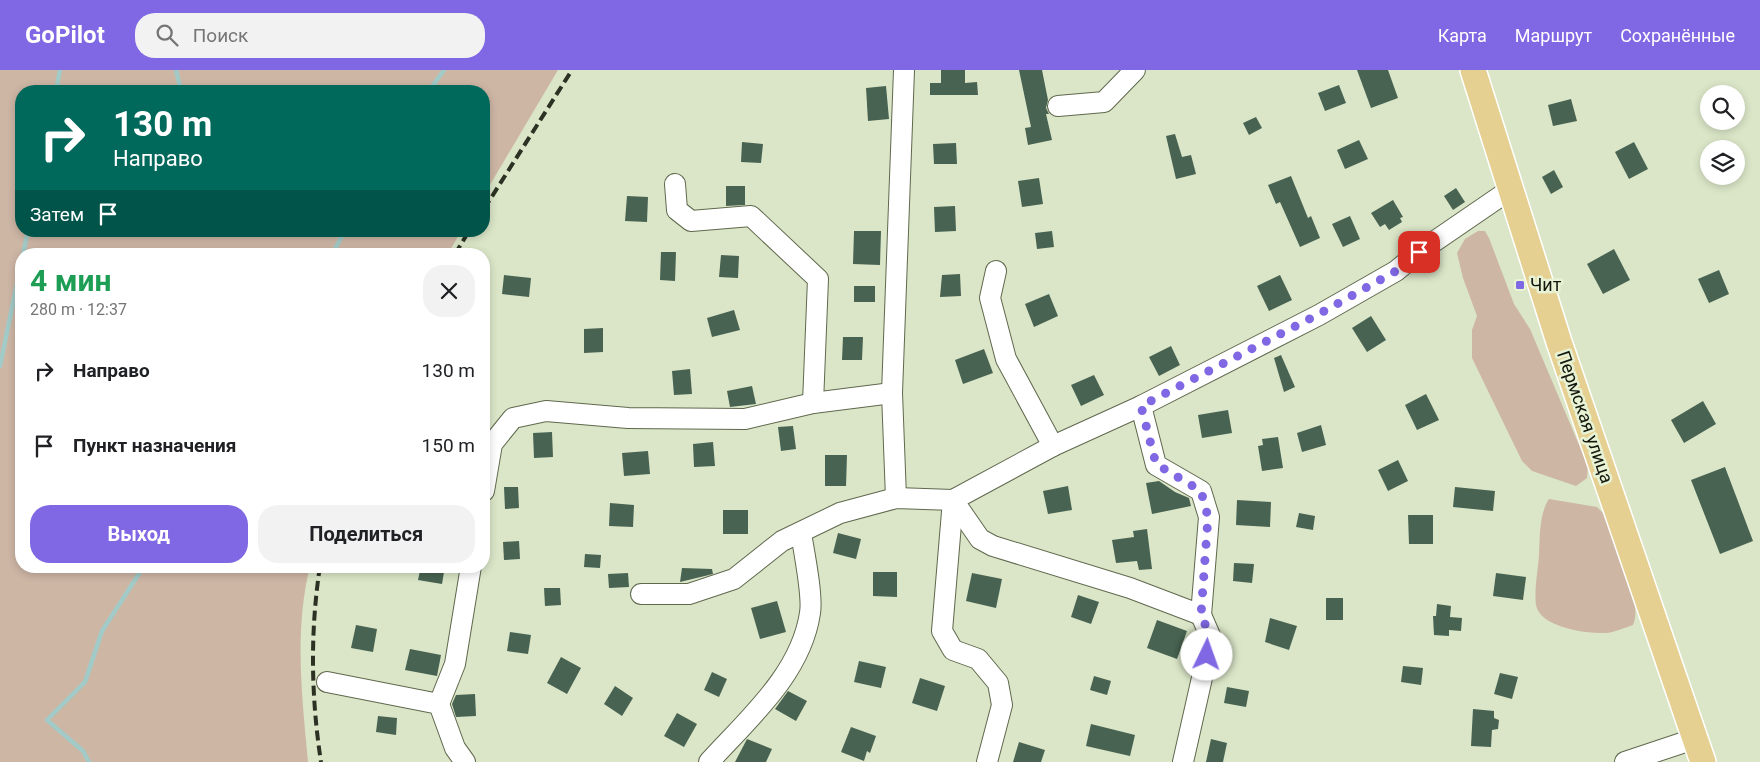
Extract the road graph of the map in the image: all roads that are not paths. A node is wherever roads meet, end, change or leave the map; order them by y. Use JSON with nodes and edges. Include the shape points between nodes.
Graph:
{"nodes":[{"id":1,"x":904,"y":70,"type":"edge"},
{"id":2,"x":1135,"y":70,"type":"edge"},
{"id":3,"x":1473,"y":70,"type":"edge"},
{"id":4,"x":1058,"y":106,"type":"dead end"},
{"id":5,"x":675,"y":184,"type":"dead end"},
{"id":6,"x":1511,"y":189,"type":"junction"},
{"id":7,"x":996,"y":271,"type":"dead end"},
{"id":8,"x":892,"y":393,"type":"junction"},
{"id":9,"x":813,"y":403,"type":"junction"},
{"id":10,"x":1141,"y":406,"type":"junction"},
{"id":11,"x":1053,"y":446,"type":"junction"},
{"id":12,"x":490,"y":456,"type":"edge"},
{"id":13,"x":896,"y":498,"type":"junction"},
{"id":14,"x":953,"y":500,"type":"junction"},
{"id":15,"x":801,"y":533,"type":"junction"},
{"id":16,"x":470,"y":573,"type":"edge"},
{"id":17,"x":641,"y":594,"type":"dead end"},
{"id":18,"x":1201,"y":615,"type":"junction"},
{"id":19,"x":327,"y":682,"type":"dead end"},
{"id":20,"x":439,"y":704,"type":"junction"},
{"id":21,"x":1694,"y":739,"type":"junction"},
{"id":22,"x":465,"y":762,"type":"edge"},
{"id":23,"x":709,"y":762,"type":"edge"},
{"id":24,"x":987,"y":762,"type":"edge"},
{"id":25,"x":1183,"y":762,"type":"edge"},
{"id":26,"x":1625,"y":762,"type":"edge"},
{"id":27,"x":1704,"y":762,"type":"edge"}],
"edges":[{"from":1,"to":8,"type":"street"},
{"from":2,"to":4,"type":"street","via":[[1104,102]]},
{"from":3,"to":6,"type":"main road","name":"Пермская улица"},
{"from":5,"to":9,"type":"street","via":[[677,210],[691,221],[751,216],[818,279]]},
{"from":6,"to":10,"type":"street","via":[[1396,271]]},
{"from":6,"to":21,"type":"main road","name":"Пермская улица","via":[[1561,350]]},
{"from":7,"to":11,"type":"street","via":[[990,298],[1006,359]]},
{"from":8,"to":9,"type":"street"},
{"from":8,"to":13,"type":"street"},
{"from":9,"to":12,"type":"street","via":[[745,419],[628,418],[546,411],[513,418],[492,444]]},
{"from":10,"to":11,"type":"street"},
{"from":10,"to":18,"type":"street","via":[[1156,464],[1201,491],[1204,500],[1208,517]]},
{"from":11,"to":14,"type":"street"},
{"from":13,"to":14,"type":"street"},
{"from":13,"to":15,"type":"street","via":[[840,513]]},
{"from":14,"to":18,"type":"street","via":[[980,539],[993,546],[1130,588]]},
{"from":14,"to":24,"type":"street","via":[[942,631],[953,650],[978,659],[998,683],[1002,705]]},
{"from":15,"to":17,"type":"street","via":[[782,541],[734,579],[689,594]]},
{"from":15,"to":23,"type":"street","via":[[810,612],[797,657],[770,696]]},
{"from":16,"to":20,"type":"street","via":[[455,664]]},
{"from":18,"to":25,"type":"street","via":[[1211,638]]},
{"from":19,"to":20,"type":"street"},
{"from":20,"to":22,"type":"street","via":[[455,748]]},
{"from":21,"to":26,"type":"street"},
{"from":21,"to":27,"type":"main road","name":"Пермская улица"}]}
